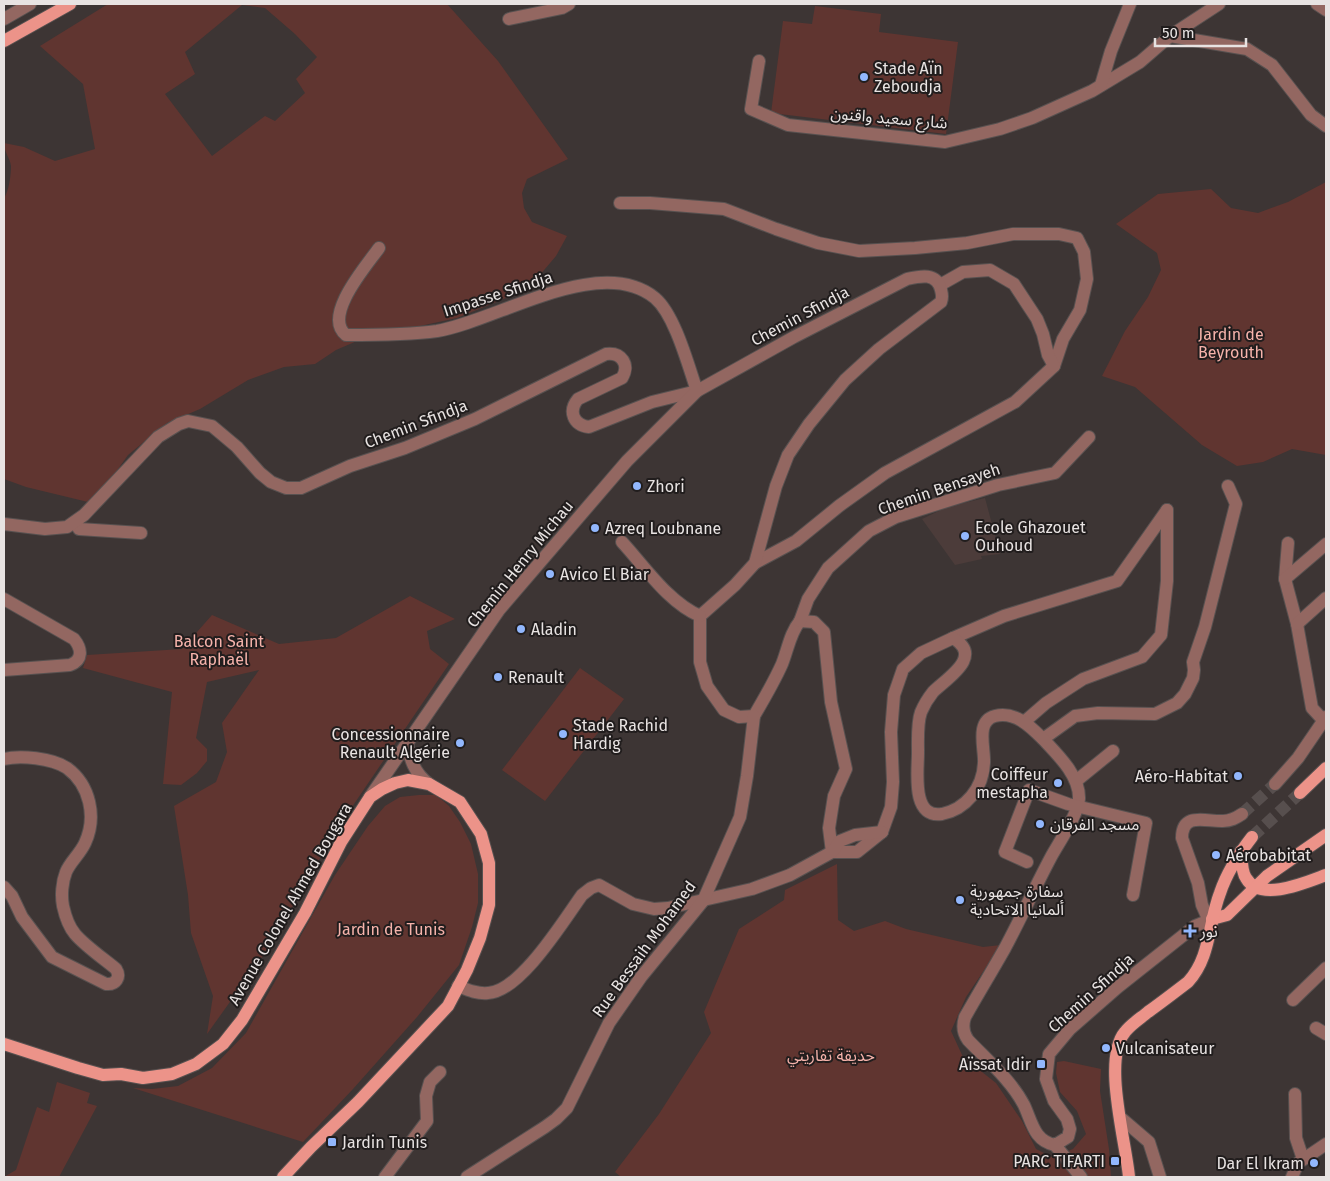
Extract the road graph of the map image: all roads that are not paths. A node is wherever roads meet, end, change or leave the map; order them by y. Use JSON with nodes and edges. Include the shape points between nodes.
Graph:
{"nodes":[{"id":1,"x":30,"y":4,"type":"edge"},
{"id":2,"x":70,"y":4,"type":"edge"},
{"id":3,"x":568,"y":4,"type":"edge"},
{"id":4,"x":1130,"y":4,"type":"edge"},
{"id":5,"x":1219,"y":4,"type":"edge"},
{"id":6,"x":1317,"y":4,"type":"edge"},
{"id":7,"x":1326,"y":10,"type":"edge"},
{"id":8,"x":4,"y":19,"type":"edge"},
{"id":9,"x":509,"y":19,"type":"dead end"},
{"id":10,"x":1170,"y":36,"type":"junction"},
{"id":11,"x":4,"y":41,"type":"edge"},
{"id":12,"x":759,"y":61,"type":"dead end"},
{"id":13,"x":1101,"y":85,"type":"junction"},
{"id":14,"x":1326,"y":126,"type":"edge"},
{"id":15,"x":620,"y":203,"type":"dead end"},
{"id":16,"x":379,"y":248,"type":"dead end"},
{"id":17,"x":940,"y":285,"type":"junction"},
{"id":18,"x":1054,"y":366,"type":"junction"},
{"id":19,"x":697,"y":391,"type":"junction"},
{"id":20,"x":1089,"y":436,"type":"dead end"},
{"id":21,"x":1228,"y":486,"type":"dead end"},
{"id":22,"x":75,"y":522,"type":"junction"},
{"id":23,"x":4,"y":524,"type":"edge"},
{"id":24,"x":141,"y":533,"type":"dead end"},
{"id":25,"x":622,"y":542,"type":"dead end"},
{"id":26,"x":1288,"y":543,"type":"dead end"},
{"id":27,"x":1326,"y":544,"type":"edge"},
{"id":28,"x":755,"y":563,"type":"junction"},
{"id":29,"x":1285,"y":579,"type":"junction"},
{"id":30,"x":1326,"y":598,"type":"edge"},
{"id":31,"x":4,"y":599,"type":"edge"},
{"id":32,"x":700,"y":616,"type":"junction"},
{"id":33,"x":800,"y":621,"type":"junction"},
{"id":34,"x":1297,"y":624,"type":"junction"},
{"id":35,"x":953,"y":638,"type":"junction"},
{"id":36,"x":4,"y":670,"type":"edge"},
{"id":37,"x":754,"y":716,"type":"junction"},
{"id":38,"x":1325,"y":719,"type":"edge"},
{"id":39,"x":1024,"y":722,"type":"junction"},
{"id":40,"x":1043,"y":739,"type":"junction"},
{"id":41,"x":407,"y":742,"type":"junction"},
{"id":42,"x":1112,"y":751,"type":"dead end"},
{"id":43,"x":4,"y":759,"type":"edge"},
{"id":44,"x":1326,"y":768,"type":"edge"},
{"id":45,"x":1076,"y":781,"type":"junction"},
{"id":46,"x":429,"y":784,"type":"junction"},
{"id":47,"x":1275,"y":784,"type":"tunnel mouth"},
{"id":48,"x":1300,"y":793,"type":"tunnel mouth"},
{"id":49,"x":370,"y":797,"type":"junction"},
{"id":50,"x":1078,"y":806,"type":"junction"},
{"id":51,"x":1242,"y":814,"type":"tunnel mouth"},
{"id":52,"x":1326,"y":835,"type":"edge"},
{"id":53,"x":1252,"y":837,"type":"tunnel mouth"},
{"id":54,"x":1241,"y":851,"type":"junction"},
{"id":55,"x":832,"y":852,"type":"junction"},
{"id":56,"x":1027,"y":862,"type":"dead end"},
{"id":57,"x":1326,"y":875,"type":"edge"},
{"id":58,"x":1255,"y":886,"type":"junction"},
{"id":59,"x":4,"y":887,"type":"edge"},
{"id":60,"x":1133,"y":895,"type":"dead end"},
{"id":61,"x":703,"y":901,"type":"junction"},
{"id":62,"x":1212,"y":919,"type":"junction"},
{"id":63,"x":1326,"y":968,"type":"edge"},
{"id":64,"x":458,"y":986,"type":"junction"},
{"id":65,"x":1293,"y":1000,"type":"dead end"},
{"id":66,"x":4,"y":1044,"type":"edge"},
{"id":67,"x":440,"y":1072,"type":"dead end"},
{"id":68,"x":1295,"y":1094,"type":"dead end"},
{"id":69,"x":1121,"y":1118,"type":"junction"},
{"id":70,"x":1326,"y":1144,"type":"edge"},
{"id":71,"x":1055,"y":1146,"type":"junction"},
{"id":72,"x":1303,"y":1159,"type":"junction"},
{"id":73,"x":283,"y":1177,"type":"edge"},
{"id":74,"x":385,"y":1177,"type":"edge"},
{"id":75,"x":467,"y":1177,"type":"edge"},
{"id":76,"x":1081,"y":1177,"type":"edge"},
{"id":77,"x":1129,"y":1177,"type":"edge"},
{"id":78,"x":1160,"y":1177,"type":"edge"},
{"id":79,"x":1292,"y":1177,"type":"edge"}],
"edges":[{"from":1,"to":8,"type":"street"},
{"from":2,"to":11,"type":"main road"},
{"from":3,"to":9,"type":"street"},
{"from":4,"to":13,"type":"street"},
{"from":5,"to":10,"type":"street","name":"شارع سعيد واقنون"},
{"from":6,"to":7,"type":"street"},
{"from":10,"to":13,"type":"street","name":"شارع سعيد واقنون","via":[[1140,62]]},
{"from":10,"to":14,"type":"street","via":[[1247,49],[1272,65],[1311,115]]},
{"from":12,"to":13,"type":"street","name":"شارع سعيد واقنون","via":[[751,109],[788,125],[945,142],[1032,118]]},
{"from":15,"to":18,"type":"street","via":[[724,209],[818,243],[859,251],[966,244],[1013,234],[1059,234],[1077,238],[1084,252],[1088,279],[1080,310],[1063,339]]},
{"from":16,"to":19,"type":"street","name":"Impasse Sfindja","via":[[350,290],[339,316],[339,326],[346,335],[438,330],[562,290],[620,283],[645,291],[665,309],[684,350]]},
{"from":17,"to":18,"type":"street","via":[[963,272],[990,270],[1014,284],[1037,319]]},
{"from":17,"to":19,"type":"street","name":"Chemin Sfindja","via":[[934,278],[922,275],[907,279]]},
{"from":17,"to":28,"type":"street","via":[[941,302],[879,349],[845,380],[788,455]]},
{"from":18,"to":28,"type":"street","via":[[1015,402],[885,473],[796,541]]},
{"from":19,"to":22,"type":"street","name":"Chemin Sfindja","via":[[652,402],[589,427],[582,426],[573,415],[576,402],[620,381],[626,372],[620,356],[606,354],[475,419],[405,448],[350,466],[309,486],[293,489],[271,482],[212,426],[188,421],[158,437]]},
{"from":19,"to":41,"type":"street","name":"Chemin Henry Michau","via":[[627,461],[499,610]]},
{"from":20,"to":33,"type":"street","name":"Chemin Bensayeh","via":[[1055,473],[989,488],[896,517],[869,531],[828,568],[808,599]]},
{"from":21,"to":40,"type":"street","via":[[1236,504],[1193,662],[1193,678],[1185,694],[1177,703],[1155,714],[1075,716]]},
{"from":22,"to":23,"type":"street","name":"Chemin Sfindja","via":[[56,530]]},
{"from":22,"to":24,"type":"street","via":[[80,529]]},
{"from":25,"to":32,"type":"street","via":[[669,594],[690,612]]},
{"from":26,"to":29,"type":"street"},
{"from":27,"to":29,"type":"street"},
{"from":28,"to":32,"type":"street"},
{"from":29,"to":34,"type":"street"},
{"from":30,"to":34,"type":"street"},
{"from":31,"to":36,"type":"street","via":[[74,639],[80,650],[79,659],[70,665]]},
{"from":32,"to":37,"type":"street","via":[[700,662],[708,686],[724,710],[739,717]]},
{"from":33,"to":37,"type":"street","via":[[794,628],[774,683]]},
{"from":33,"to":55,"type":"street","via":[[814,622],[824,632],[831,702],[846,769],[832,804],[829,828]]},
{"from":34,"to":38,"type":"street","via":[[1312,708]]},
{"from":35,"to":39,"type":"street","via":[[963,648],[964,663],[932,694],[921,712],[918,793],[925,809],[936,814],[953,811],[968,801],[976,790],[985,761],[984,726],[992,716],[1004,714]]},
{"from":35,"to":39,"type":"street","via":[[1004,616],[1117,581],[1167,510],[1166,581],[1160,635],[1142,657],[1083,679]]},
{"from":35,"to":55,"type":"street","via":[[921,653],[903,669],[894,695],[891,807],[882,832],[855,835],[840,841]]},
{"from":37,"to":61,"type":"street","name":"Rue Bessaih Mohamed","via":[[740,816]]},
{"from":38,"to":47,"type":"street"},
{"from":39,"to":40,"type":"street"},
{"from":40,"to":45,"type":"street"},
{"from":41,"to":46,"type":"street","via":[[414,768]]},
{"from":41,"to":49,"type":"street","name":"Chemin Henry Michau"},
{"from":42,"to":45,"type":"street"},
{"from":43,"to":59,"type":"street","via":[[54,761],[74,774],[88,794],[89,828],[85,844],[66,872],[63,904],[74,934],[116,968],[116,981],[106,984],[52,957]]},
{"from":44,"to":48,"type":"main road"},
{"from":45,"to":50,"type":"street"},
{"from":46,"to":49,"type":"main road","name":"Avenue Colonel Ahmed Bougara","via":[[408,780],[395,783]]},
{"from":46,"to":64,"type":"main road","name":"Avenue Colonel Ahmed Bougara","via":[[460,802],[481,834],[489,863],[489,905],[480,938]]},
{"from":49,"to":66,"type":"main road","name":"Avenue Colonel Ahmed Bougara","via":[[341,842],[305,913],[242,1020],[223,1044],[196,1064],[172,1074],[143,1078],[104,1075]]},
{"from":50,"to":56,"type":"street","via":[[1029,790],[1005,852]]},
{"from":50,"to":60,"type":"street","via":[[1146,823]]},
{"from":50,"to":71,"type":"street","via":[[963,1025],[966,1037],[1014,1089],[1036,1134],[1046,1144]]},
{"from":51,"to":62,"type":"street","via":[[1224,821],[1193,820],[1183,831],[1182,838],[1202,905]]},
{"from":52,"to":58,"type":"main road"},
{"from":53,"to":54,"type":"main road"},
{"from":54,"to":58,"type":"main road","via":[[1245,878]]},
{"from":54,"to":62,"type":"main road","via":[[1230,868]]},
{"from":55,"to":61,"type":"street","via":[[790,875],[752,889]]},
{"from":57,"to":58,"type":"main road","via":[[1278,890]]},
{"from":58,"to":62,"type":"main road","via":[[1227,915]]},
{"from":61,"to":64,"type":"street","via":[[654,909],[633,904],[599,885],[582,895],[530,965],[513,982],[489,993]]},
{"from":61,"to":75,"type":"street","name":"Rue Bessaih Mohamed","via":[[641,977],[609,1023],[567,1108],[551,1123]]},
{"from":62,"to":69,"type":"main road","via":[[1202,963],[1196,974],[1121,1037],[1116,1053],[1115,1083]]},
{"from":62,"to":71,"type":"street","name":"Chemin Sfindja","via":[[1195,926],[1118,987],[1070,1029],[1049,1054],[1046,1079],[1070,1129],[1068,1136]]},
{"from":63,"to":65,"type":"street"},
{"from":64,"to":73,"type":"main road","name":"Avenue Colonel Ahmed Bougara","via":[[448,1006]]},
{"from":67,"to":74,"type":"street","via":[[430,1082],[426,1096],[427,1121]]},
{"from":68,"to":72,"type":"street","via":[[1296,1138]]},
{"from":69,"to":77,"type":"main road"},
{"from":69,"to":78,"type":"street","via":[[1149,1142]]},
{"from":70,"to":72,"type":"street"},
{"from":71,"to":76,"type":"street"},
{"from":72,"to":79,"type":"street"}]}
